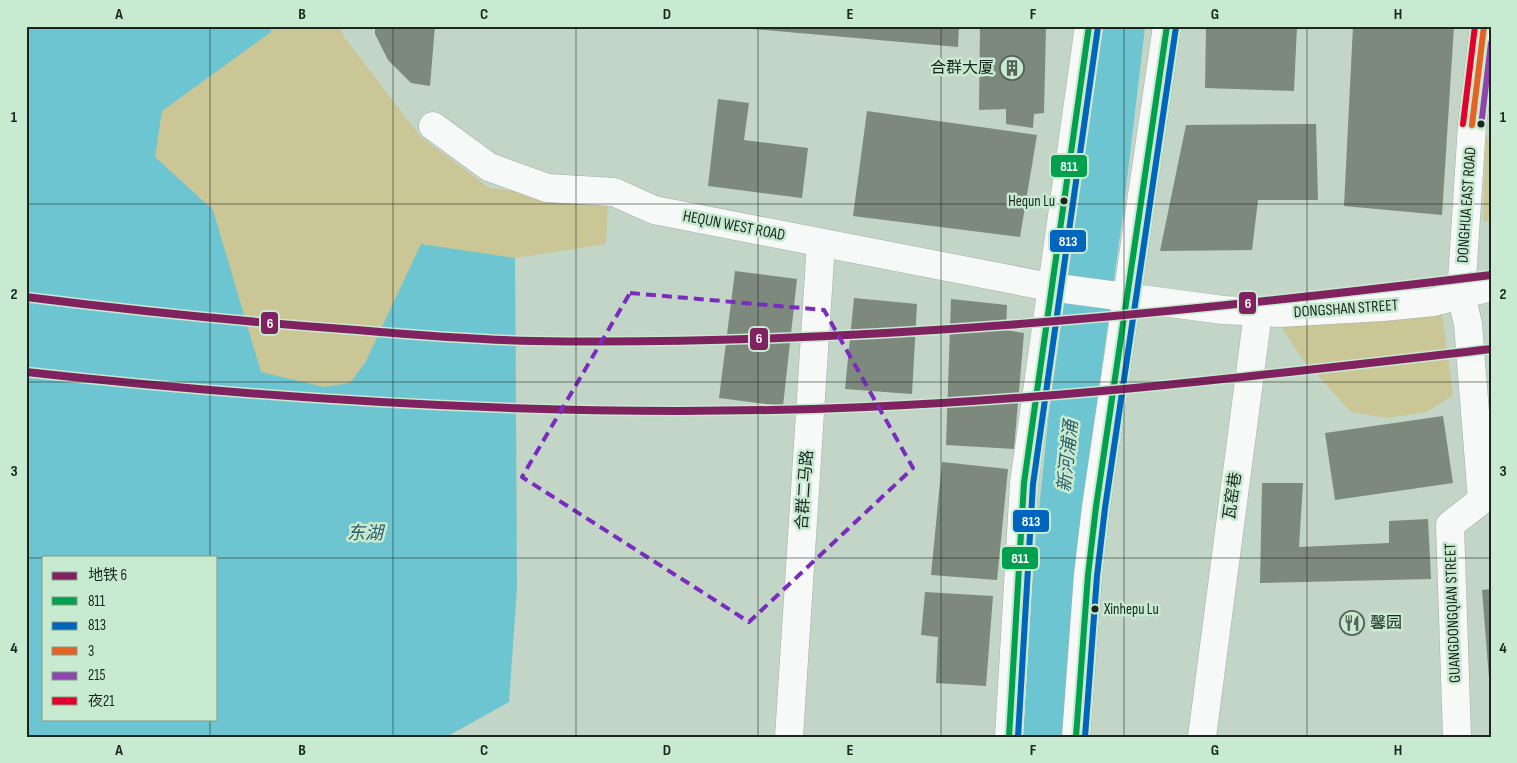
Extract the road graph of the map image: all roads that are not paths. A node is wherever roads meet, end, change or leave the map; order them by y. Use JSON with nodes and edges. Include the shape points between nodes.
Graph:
{"nodes":[{"id":1,"x":1089,"y":26,"type":"edge"},
{"id":2,"x":1167,"y":26,"type":"edge"},
{"id":3,"x":1484,"y":26,"type":"edge"},
{"id":4,"x":434,"y":126,"type":"dead end"},
{"id":5,"x":821,"y":242,"type":"junction"},
{"id":6,"x":1491,"y":287,"type":"edge"},
{"id":7,"x":1061,"y":288,"type":"junction"},
{"id":8,"x":1461,"y":295,"type":"junction"},
{"id":9,"x":1118,"y":296,"type":"junction"},
{"id":10,"x":1258,"y":313,"type":"junction"},
{"id":11,"x":1486,"y":499,"type":"edge"},
{"id":12,"x":789,"y":737,"type":"edge"},
{"id":13,"x":1009,"y":737,"type":"edge"},
{"id":14,"x":1076,"y":737,"type":"edge"},
{"id":15,"x":1202,"y":737,"type":"edge"},
{"id":16,"x":1457,"y":737,"type":"edge"}],
"edges":[{"from":1,"to":7,"type":"street"},
{"from":2,"to":9,"type":"street"},
{"from":3,"to":8,"type":"street","name":"DONGHUA EAST ROAD","via":[[1472,125]]},
{"from":4,"to":5,"type":"street","name":"HEQUN WEST ROAD","via":[[489,166],[547,188],[614,192],[654,210]]},
{"from":5,"to":7,"type":"street","name":"HEQUN WEST ROAD"},
{"from":5,"to":12,"type":"street","name":"合群二马路"},
{"from":6,"to":8,"type":"street","name":"DONGSHAN STREET"},
{"from":7,"to":9,"type":"street","name":"DONGSHAN STREET"},
{"from":7,"to":13,"type":"street","via":[[1024,483]]},
{"from":8,"to":10,"type":"street","name":"DONGSHAN STREET","via":[[1434,302],[1383,307]]},
{"from":8,"to":11,"type":"street","name":"GUANGDONGQIAN STREET","via":[[1468,324]]},
{"from":9,"to":10,"type":"street","name":"DONGSHAN STREET"},
{"from":9,"to":14,"type":"street","via":[[1110,405],[1088,575]]},
{"from":10,"to":15,"type":"street","name":"瓦窑巷"},
{"from":11,"to":16,"type":"street","name":"GUANGDONGQIAN STREET","via":[[1450,525]]}]}
